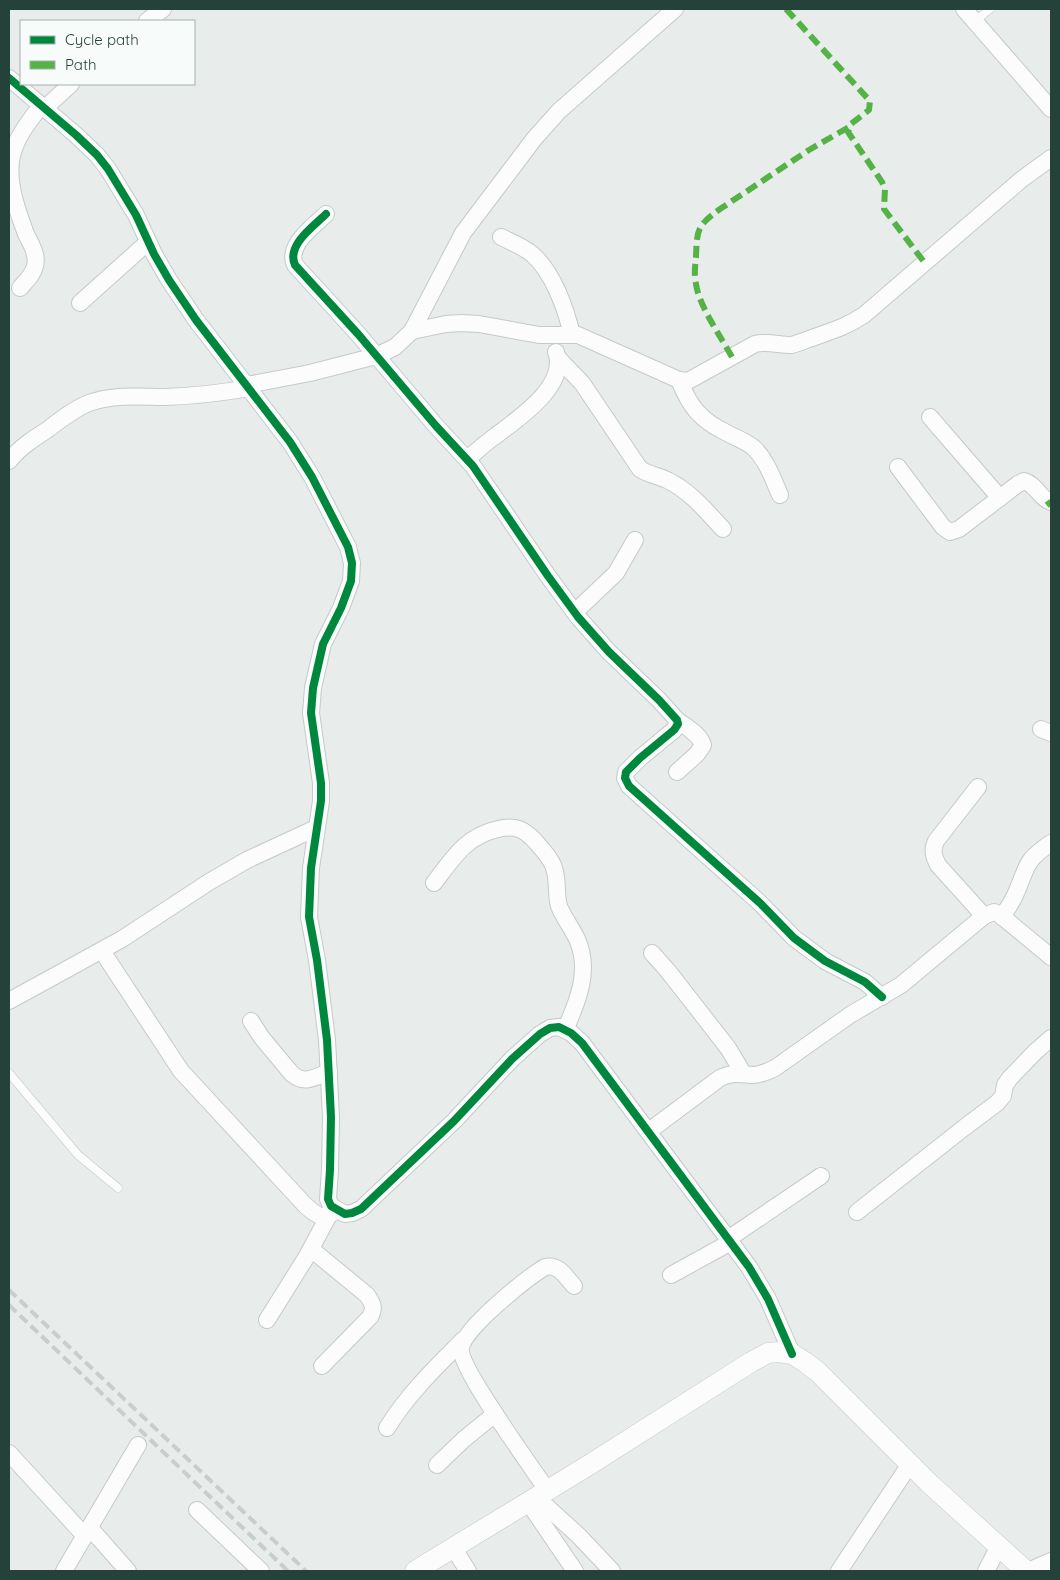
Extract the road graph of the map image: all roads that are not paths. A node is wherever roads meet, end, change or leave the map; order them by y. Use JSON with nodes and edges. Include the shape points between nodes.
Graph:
{"nodes":[{"id":1,"x":163,"y":9,"type":"edge"},
{"id":2,"x":675,"y":9,"type":"edge"},
{"id":3,"x":990,"y":9,"type":"edge"},
{"id":4,"x":970,"y":15,"type":"edge"},
{"id":5,"x":148,"y":20,"type":"edge"},
{"id":6,"x":9,"y":78,"type":"edge"},
{"id":7,"x":70,"y":85,"type":"edge"},
{"id":8,"x":43,"y":108,"type":"junction"},
{"id":9,"x":1051,"y":109,"type":"edge"},
{"id":10,"x":1051,"y":158,"type":"edge"},
{"id":11,"x":326,"y":214,"type":"dead end"},
{"id":12,"x":501,"y":237,"type":"dead end"},
{"id":13,"x":148,"y":242,"type":"junction"},
{"id":14,"x":20,"y":288,"type":"dead end"},
{"id":15,"x":80,"y":303,"type":"dead end"},
{"id":16,"x":412,"y":331,"type":"junction"},
{"id":17,"x":572,"y":335,"type":"junction"},
{"id":18,"x":550,"y":336,"type":"junction"},
{"id":19,"x":376,"y":356,"type":"junction"},
{"id":20,"x":558,"y":358,"type":"junction"},
{"id":21,"x":679,"y":380,"type":"junction"},
{"id":22,"x":248,"y":386,"type":"junction"},
{"id":23,"x":930,"y":417,"type":"dead end"},
{"id":24,"x":467,"y":459,"type":"junction"},
{"id":25,"x":9,"y":461,"type":"edge"},
{"id":26,"x":898,"y":467,"type":"dead end"},
{"id":27,"x":780,"y":495,"type":"dead end"},
{"id":28,"x":1000,"y":498,"type":"junction"},
{"id":29,"x":1051,"y":502,"type":"edge"},
{"id":30,"x":723,"y":530,"type":"dead end"},
{"id":31,"x":634,"y":540,"type":"dead end"},
{"id":32,"x":575,"y":612,"type":"junction"},
{"id":33,"x":677,"y":720,"type":"junction"},
{"id":34,"x":677,"y":772,"type":"dead end"},
{"id":35,"x":978,"y":787,"type":"dead end"},
{"id":36,"x":316,"y":828,"type":"junction"},
{"id":37,"x":1051,"y":843,"type":"edge"},
{"id":38,"x":434,"y":883,"type":"dead end"},
{"id":39,"x":984,"y":916,"type":"junction"},
{"id":40,"x":1002,"y":917,"type":"junction"},
{"id":41,"x":102,"y":951,"type":"junction"},
{"id":42,"x":652,"y":953,"type":"dead end"},
{"id":43,"x":1051,"y":957,"type":"edge"},
{"id":44,"x":882,"y":997,"type":"junction"},
{"id":45,"x":9,"y":1001,"type":"edge"},
{"id":46,"x":251,"y":1021,"type":"dead end"},
{"id":47,"x":565,"y":1030,"type":"junction"},
{"id":48,"x":1051,"y":1038,"type":"edge"},
{"id":49,"x":328,"y":1072,"type":"junction"},
{"id":50,"x":9,"y":1073,"type":"edge"},
{"id":51,"x":744,"y":1073,"type":"junction"},
{"id":52,"x":649,"y":1132,"type":"junction"},
{"id":53,"x":821,"y":1176,"type":"dead end"},
{"id":54,"x":118,"y":1188,"type":"dead end"},
{"id":55,"x":857,"y":1212,"type":"dead end"},
{"id":56,"x":333,"y":1213,"type":"junction"},
{"id":57,"x":730,"y":1240,"type":"junction"},
{"id":58,"x":311,"y":1249,"type":"junction"},
{"id":59,"x":671,"y":1275,"type":"dead end"},
{"id":60,"x":574,"y":1286,"type":"dead end"},
{"id":61,"x":267,"y":1320,"type":"dead end"},
{"id":62,"x":463,"y":1340,"type":"junction"},
{"id":63,"x":792,"y":1354,"type":"junction"},
{"id":64,"x":322,"y":1366,"type":"dead end"},
{"id":65,"x":495,"y":1414,"type":"junction"},
{"id":66,"x":387,"y":1428,"type":"dead end"},
{"id":67,"x":138,"y":1445,"type":"dead end"},
{"id":68,"x":9,"y":1453,"type":"edge"},
{"id":69,"x":910,"y":1464,"type":"junction"},
{"id":70,"x":437,"y":1465,"type":"dead end"},
{"id":71,"x":537,"y":1496,"type":"junction"},
{"id":72,"x":196,"y":1510,"type":"dead end"},
{"id":73,"x":87,"y":1532,"type":"junction"},
{"id":74,"x":999,"y":1546,"type":"junction"},
{"id":75,"x":453,"y":1547,"type":"junction"},
{"id":76,"x":1051,"y":1561,"type":"edge"},
{"id":77,"x":422,"y":1569,"type":"edge"},
{"id":78,"x":64,"y":1571,"type":"edge"},
{"id":79,"x":128,"y":1571,"type":"edge"},
{"id":80,"x":261,"y":1571,"type":"edge"},
{"id":81,"x":468,"y":1571,"type":"edge"},
{"id":82,"x":575,"y":1571,"type":"edge"},
{"id":83,"x":612,"y":1571,"type":"edge"},
{"id":84,"x":839,"y":1571,"type":"edge"},
{"id":85,"x":986,"y":1571,"type":"edge"},
{"id":86,"x":1027,"y":1571,"type":"edge"}],
"edges":[{"from":1,"to":5,"type":"street"},
{"from":2,"to":16,"type":"street","via":[[559,112],[534,139],[463,233]]},
{"from":3,"to":4,"type":"lane"},
{"from":4,"to":9,"type":"street"},
{"from":6,"to":8,"type":"street"},
{"from":7,"to":8,"type":"street"},
{"from":8,"to":13,"type":"street","via":[[76,135],[108,169]]},
{"from":8,"to":14,"type":"street","via":[[17,142],[10,167],[12,186],[36,254],[35,268]]},
{"from":10,"to":21,"type":"street","via":[[854,322],[791,345],[755,344],[697,377]]},
{"from":11,"to":19,"type":"street","via":[[296,246],[292,260]]},
{"from":12,"to":17,"type":"street","via":[[532,254],[540,263],[563,304]]},
{"from":13,"to":15,"type":"street"},
{"from":13,"to":22,"type":"street","via":[[196,320]]},
{"from":16,"to":18,"type":"street","via":[[446,324],[479,324]]},
{"from":16,"to":19,"type":"street","via":[[395,347]]},
{"from":17,"to":18,"type":"street"},
{"from":17,"to":21,"type":"street","via":[[588,339]]},
{"from":18,"to":20,"type":"street"},
{"from":19,"to":22,"type":"street"},
{"from":19,"to":24,"type":"street"},
{"from":20,"to":24,"type":"street","via":[[555,378],[535,404]]},
{"from":20,"to":30,"type":"street","via":[[582,383],[640,469],[680,488]]},
{"from":21,"to":27,"type":"street","via":[[686,398],[701,417],[755,450],[772,474]]},
{"from":22,"to":25,"type":"street","via":[[216,394],[115,398],[90,403],[34,439]]},
{"from":22,"to":36,"type":"street","via":[[312,477],[341,532],[352,563],[348,594],[324,644],[313,688],[311,713],[321,783]]},
{"from":23,"to":28,"type":"street"},
{"from":24,"to":32,"type":"street"},
{"from":26,"to":28,"type":"street","via":[[950,532],[959,529]]},
{"from":28,"to":29,"type":"street","via":[[1024,481]]},
{"from":31,"to":32,"type":"street","via":[[616,573]]},
{"from":32,"to":33,"type":"street","via":[[609,652]]},
{"from":33,"to":34,"type":"street","via":[[698,736],[703,745]]},
{"from":33,"to":44,"type":"street","via":[[674,730],[626,772],[629,786],[760,903],[794,938],[825,961],[865,982]]},
{"from":35,"to":39,"type":"street","via":[[933,848],[938,864]]},
{"from":36,"to":41,"type":"street","via":[[247,860]]},
{"from":36,"to":49,"type":"street","via":[[309,917],[320,978]]},
{"from":37,"to":40,"type":"street","via":[[1027,864],[1016,894]]},
{"from":38,"to":47,"type":"street","via":[[458,852],[486,832],[513,826],[521,829],[547,854],[557,877],[560,908],[581,948],[583,962],[581,988]]},
{"from":39,"to":40,"type":"street","via":[[994,912]]},
{"from":39,"to":44,"type":"street","via":[[901,986]]},
{"from":40,"to":43,"type":"street"},
{"from":41,"to":45,"type":"street"},
{"from":41,"to":56,"type":"street","via":[[166,1050],[200,1093],[305,1205],[322,1216]]},
{"from":42,"to":51,"type":"street","via":[[728,1048]]},
{"from":44,"to":51,"type":"street","via":[[850,1014],[775,1068],[763,1074]]},
{"from":46,"to":49,"type":"street","via":[[298,1080],[310,1080]]},
{"from":47,"to":52,"type":"street","via":[[582,1043]]},
{"from":47,"to":56,"type":"street","via":[[550,1028],[540,1034],[361,1209],[352,1213]]},
{"from":48,"to":55,"type":"street","via":[[1010,1078],[997,1103]]},
{"from":49,"to":56,"type":"street","via":[[331,1117],[328,1199]]},
{"from":50,"to":54,"type":"lane","via":[[78,1155]]},
{"from":51,"to":52,"type":"street","via":[[720,1078]]},
{"from":52,"to":57,"type":"street"},
{"from":53,"to":57,"type":"street"},
{"from":56,"to":58,"type":"street"},
{"from":57,"to":59,"type":"street"},
{"from":57,"to":63,"type":"street","via":[[768,1299]]},
{"from":58,"to":61,"type":"street"},
{"from":58,"to":64,"type":"street","via":[[367,1295],[374,1305],[370,1317]]},
{"from":60,"to":62,"type":"street","via":[[558,1268],[545,1267],[492,1309]]},
{"from":62,"to":65,"type":"street","via":[[460,1350],[463,1358]]},
{"from":62,"to":66,"type":"street","via":[[420,1382]]},
{"from":63,"to":69,"type":"street","via":[[818,1372]]},
{"from":63,"to":71,"type":"street","via":[[768,1353],[751,1362]]},
{"from":65,"to":70,"type":"street"},
{"from":65,"to":71,"type":"street"},
{"from":67,"to":73,"type":"street"},
{"from":68,"to":73,"type":"street"},
{"from":69,"to":74,"type":"street"},
{"from":69,"to":84,"type":"street"},
{"from":71,"to":75,"type":"street"},
{"from":71,"to":82,"type":"street"},
{"from":71,"to":83,"type":"street"},
{"from":72,"to":80,"type":"street"},
{"from":73,"to":78,"type":"street"},
{"from":73,"to":79,"type":"street"},
{"from":74,"to":85,"type":"street"},
{"from":74,"to":86,"type":"street"},
{"from":75,"to":77,"type":"street"},
{"from":75,"to":81,"type":"street"},
{"from":76,"to":86,"type":"street"}]}
